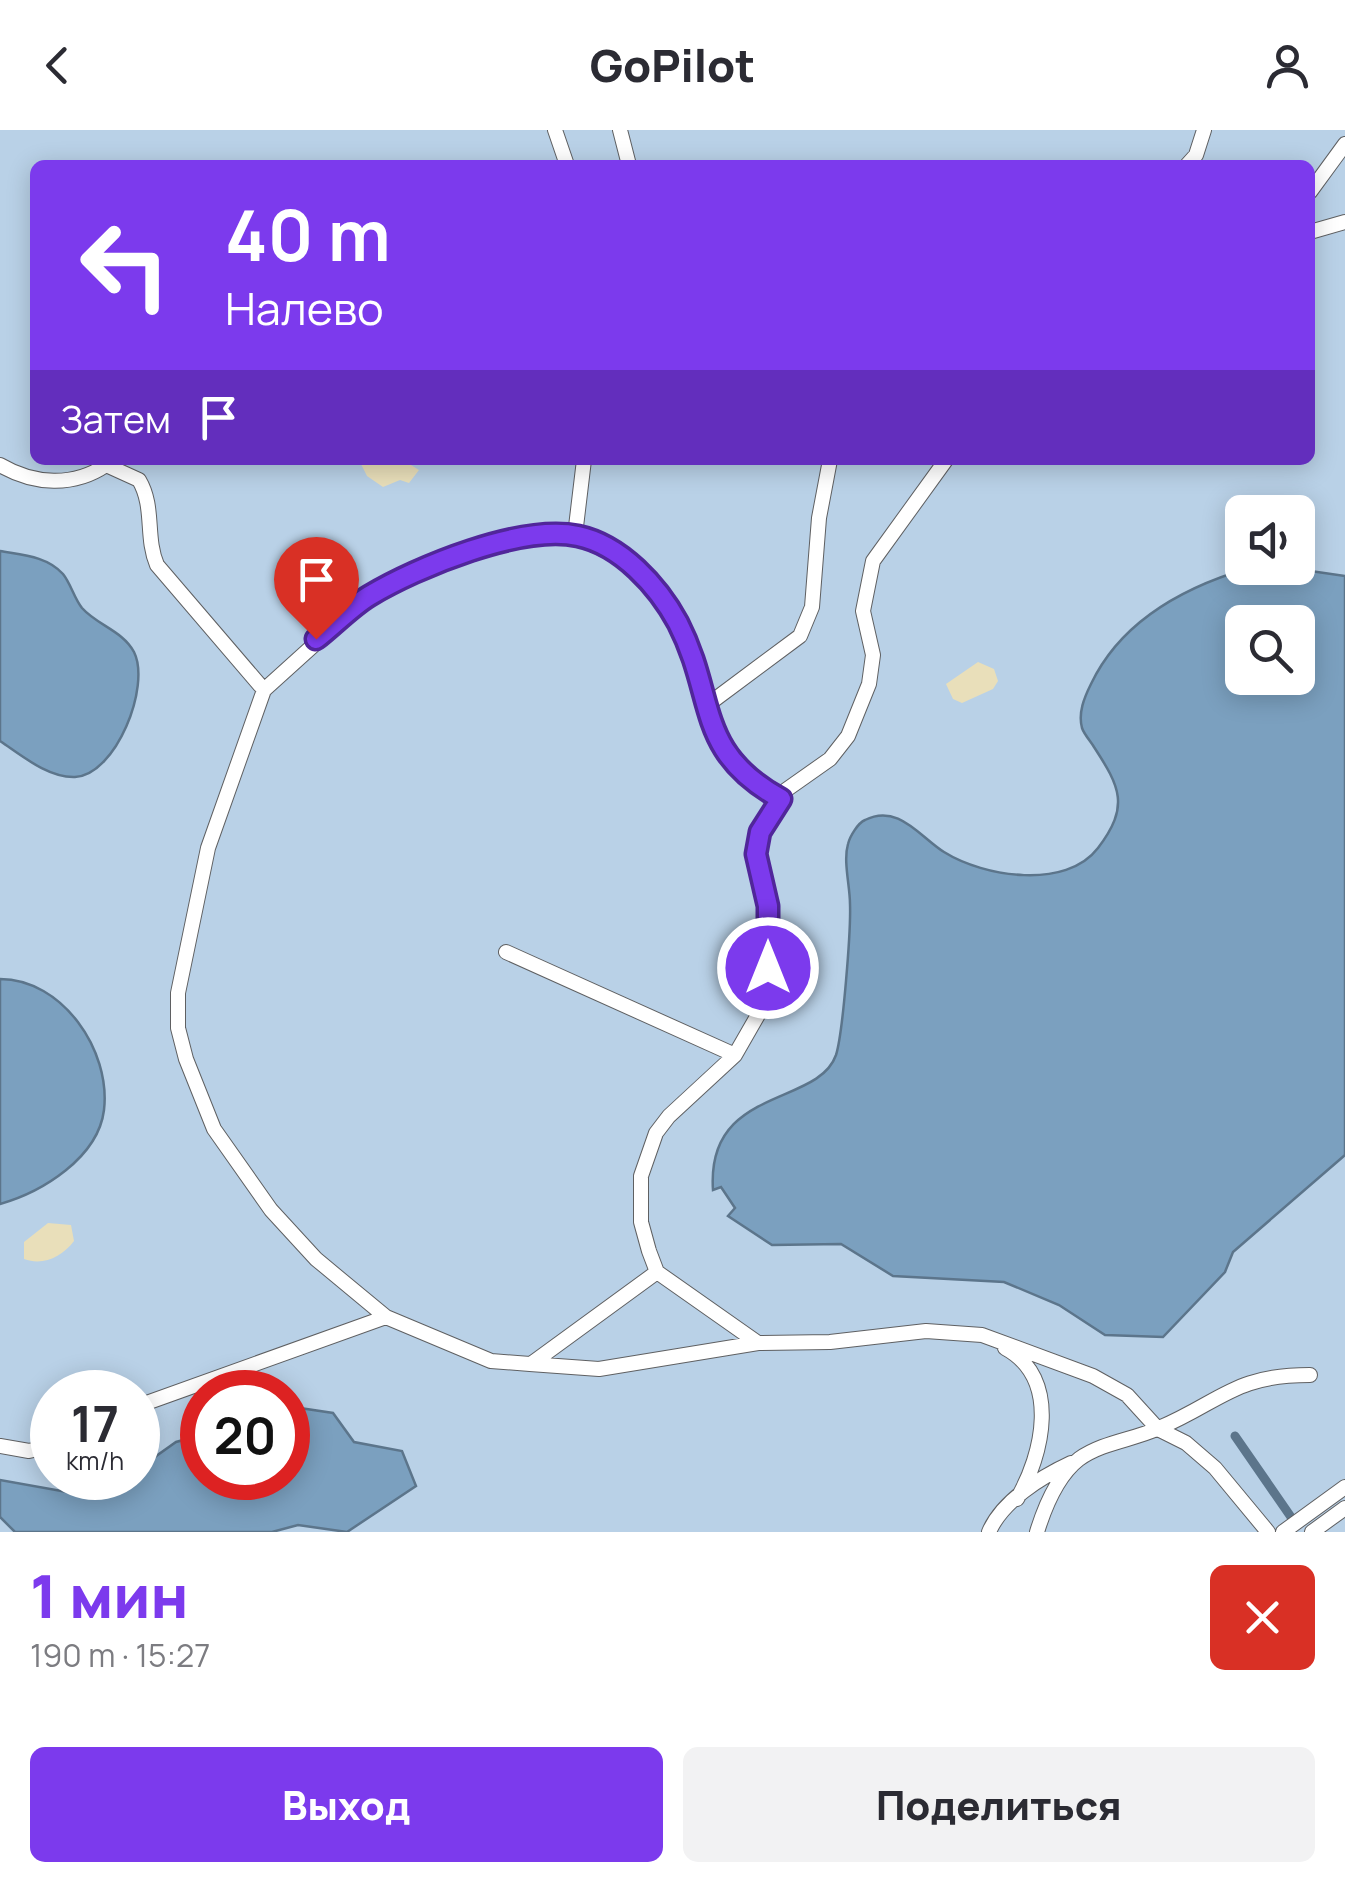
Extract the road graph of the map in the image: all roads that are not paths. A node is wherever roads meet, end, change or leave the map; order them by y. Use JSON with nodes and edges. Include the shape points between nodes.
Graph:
{"nodes":[{"id":1,"x":555,"y":130,"type":"edge"},
{"id":2,"x":620,"y":130,"type":"edge"},
{"id":3,"x":1204,"y":130,"type":"edge"},
{"id":4,"x":1345,"y":144,"type":"edge"},
{"id":5,"x":566,"y":160,"type":"edge"},
{"id":6,"x":629,"y":160,"type":"edge"},
{"id":7,"x":1191,"y":160,"type":"edge"},
{"id":8,"x":1315,"y":185,"type":"edge"},
{"id":9,"x":1345,"y":222,"type":"edge"},
{"id":10,"x":1315,"y":231,"type":"edge"},
{"id":11,"x":583,"y":465,"type":"edge"},
{"id":12,"x":829,"y":465,"type":"edge"},
{"id":13,"x":942,"y":465,"type":"edge"},
{"id":14,"x":0,"y":466,"type":"edge"},
{"id":15,"x":576,"y":535,"type":"junction"},
{"id":16,"x":264,"y":690,"type":"junction"},
{"id":17,"x":706,"y":706,"type":"junction"},
{"id":18,"x":781,"y":799,"type":"junction"},
{"id":19,"x":506,"y":952,"type":"dead end"},
{"id":20,"x":735,"y":1055,"type":"junction"},
{"id":21,"x":657,"y":1272,"type":"junction"},
{"id":22,"x":386,"y":1318,"type":"junction"},
{"id":23,"x":982,"y":1335,"type":"junction"},
{"id":24,"x":758,"y":1343,"type":"junction"},
{"id":25,"x":530,"y":1364,"type":"junction"},
{"id":26,"x":1310,"y":1375,"type":"dead end"},
{"id":27,"x":160,"y":1398,"type":"edge"},
{"id":28,"x":1158,"y":1429,"type":"junction"},
{"id":29,"x":0,"y":1446,"type":"edge"},
{"id":30,"x":30,"y":1451,"type":"edge"},
{"id":31,"x":1080,"y":1459,"type":"junction"},
{"id":32,"x":1345,"y":1487,"type":"edge"},
{"id":33,"x":1018,"y":1499,"type":"junction"},
{"id":34,"x":1345,"y":1508,"type":"edge"},
{"id":35,"x":989,"y":1532,"type":"edge"},
{"id":36,"x":1037,"y":1532,"type":"edge"},
{"id":37,"x":1268,"y":1532,"type":"edge"},
{"id":38,"x":1282,"y":1532,"type":"edge"},
{"id":39,"x":1312,"y":1532,"type":"edge"}],
"edges":[{"from":1,"to":5,"type":"lane"},
{"from":2,"to":6,"type":"lane"},
{"from":3,"to":7,"type":"lane"},
{"from":4,"to":8,"type":"lane"},
{"from":9,"to":10,"type":"lane"},
{"from":11,"to":15,"type":"lane"},
{"from":12,"to":17,"type":"lane","via":[[812,608],[800,636]]},
{"from":13,"to":18,"type":"lane","via":[[873,561],[863,610],[873,655],[869,684],[848,736]]},
{"from":14,"to":16,"type":"lane","via":[[65,483],[106,466],[139,480],[157,566]]},
{"from":15,"to":16,"type":"lane","via":[[481,547],[418,570],[368,596]]},
{"from":15,"to":17,"type":"lane","via":[[604,546],[655,586],[697,666]]},
{"from":16,"to":22,"type":"lane","via":[[208,848],[178,994],[178,1028],[214,1130],[238,1168],[316,1259]]},
{"from":17,"to":18,"type":"lane","via":[[736,768]]},
{"from":18,"to":20,"type":"lane","via":[[760,832],[756,854],[768,906],[766,1001]]},
{"from":19,"to":20,"type":"lane"},
{"from":20,"to":21,"type":"lane","via":[[669,1116],[646,1156],[640,1202]]},
{"from":21,"to":24,"type":"lane"},
{"from":21,"to":25,"type":"lane"},
{"from":22,"to":25,"type":"lane","via":[[491,1361]]},
{"from":22,"to":27,"type":"lane"},
{"from":23,"to":24,"type":"lane","via":[[926,1331]]},
{"from":23,"to":28,"type":"lane","via":[[1093,1376],[1127,1395]]},
{"from":23,"to":33,"type":"lane","via":[[1015,1353],[1040,1396],[1041,1447]]},
{"from":24,"to":25,"type":"lane","via":[[599,1369]]},
{"from":26,"to":28,"type":"lane","via":[[1242,1383]]},
{"from":28,"to":31,"type":"lane"},
{"from":28,"to":37,"type":"lane","via":[[1215,1468]]},
{"from":29,"to":30,"type":"lane"},
{"from":31,"to":33,"type":"lane","via":[[1043,1476]]},
{"from":31,"to":36,"type":"lane","via":[[1057,1482]]},
{"from":32,"to":38,"type":"lane"},
{"from":33,"to":35,"type":"lane"},
{"from":34,"to":39,"type":"lane"}]}
